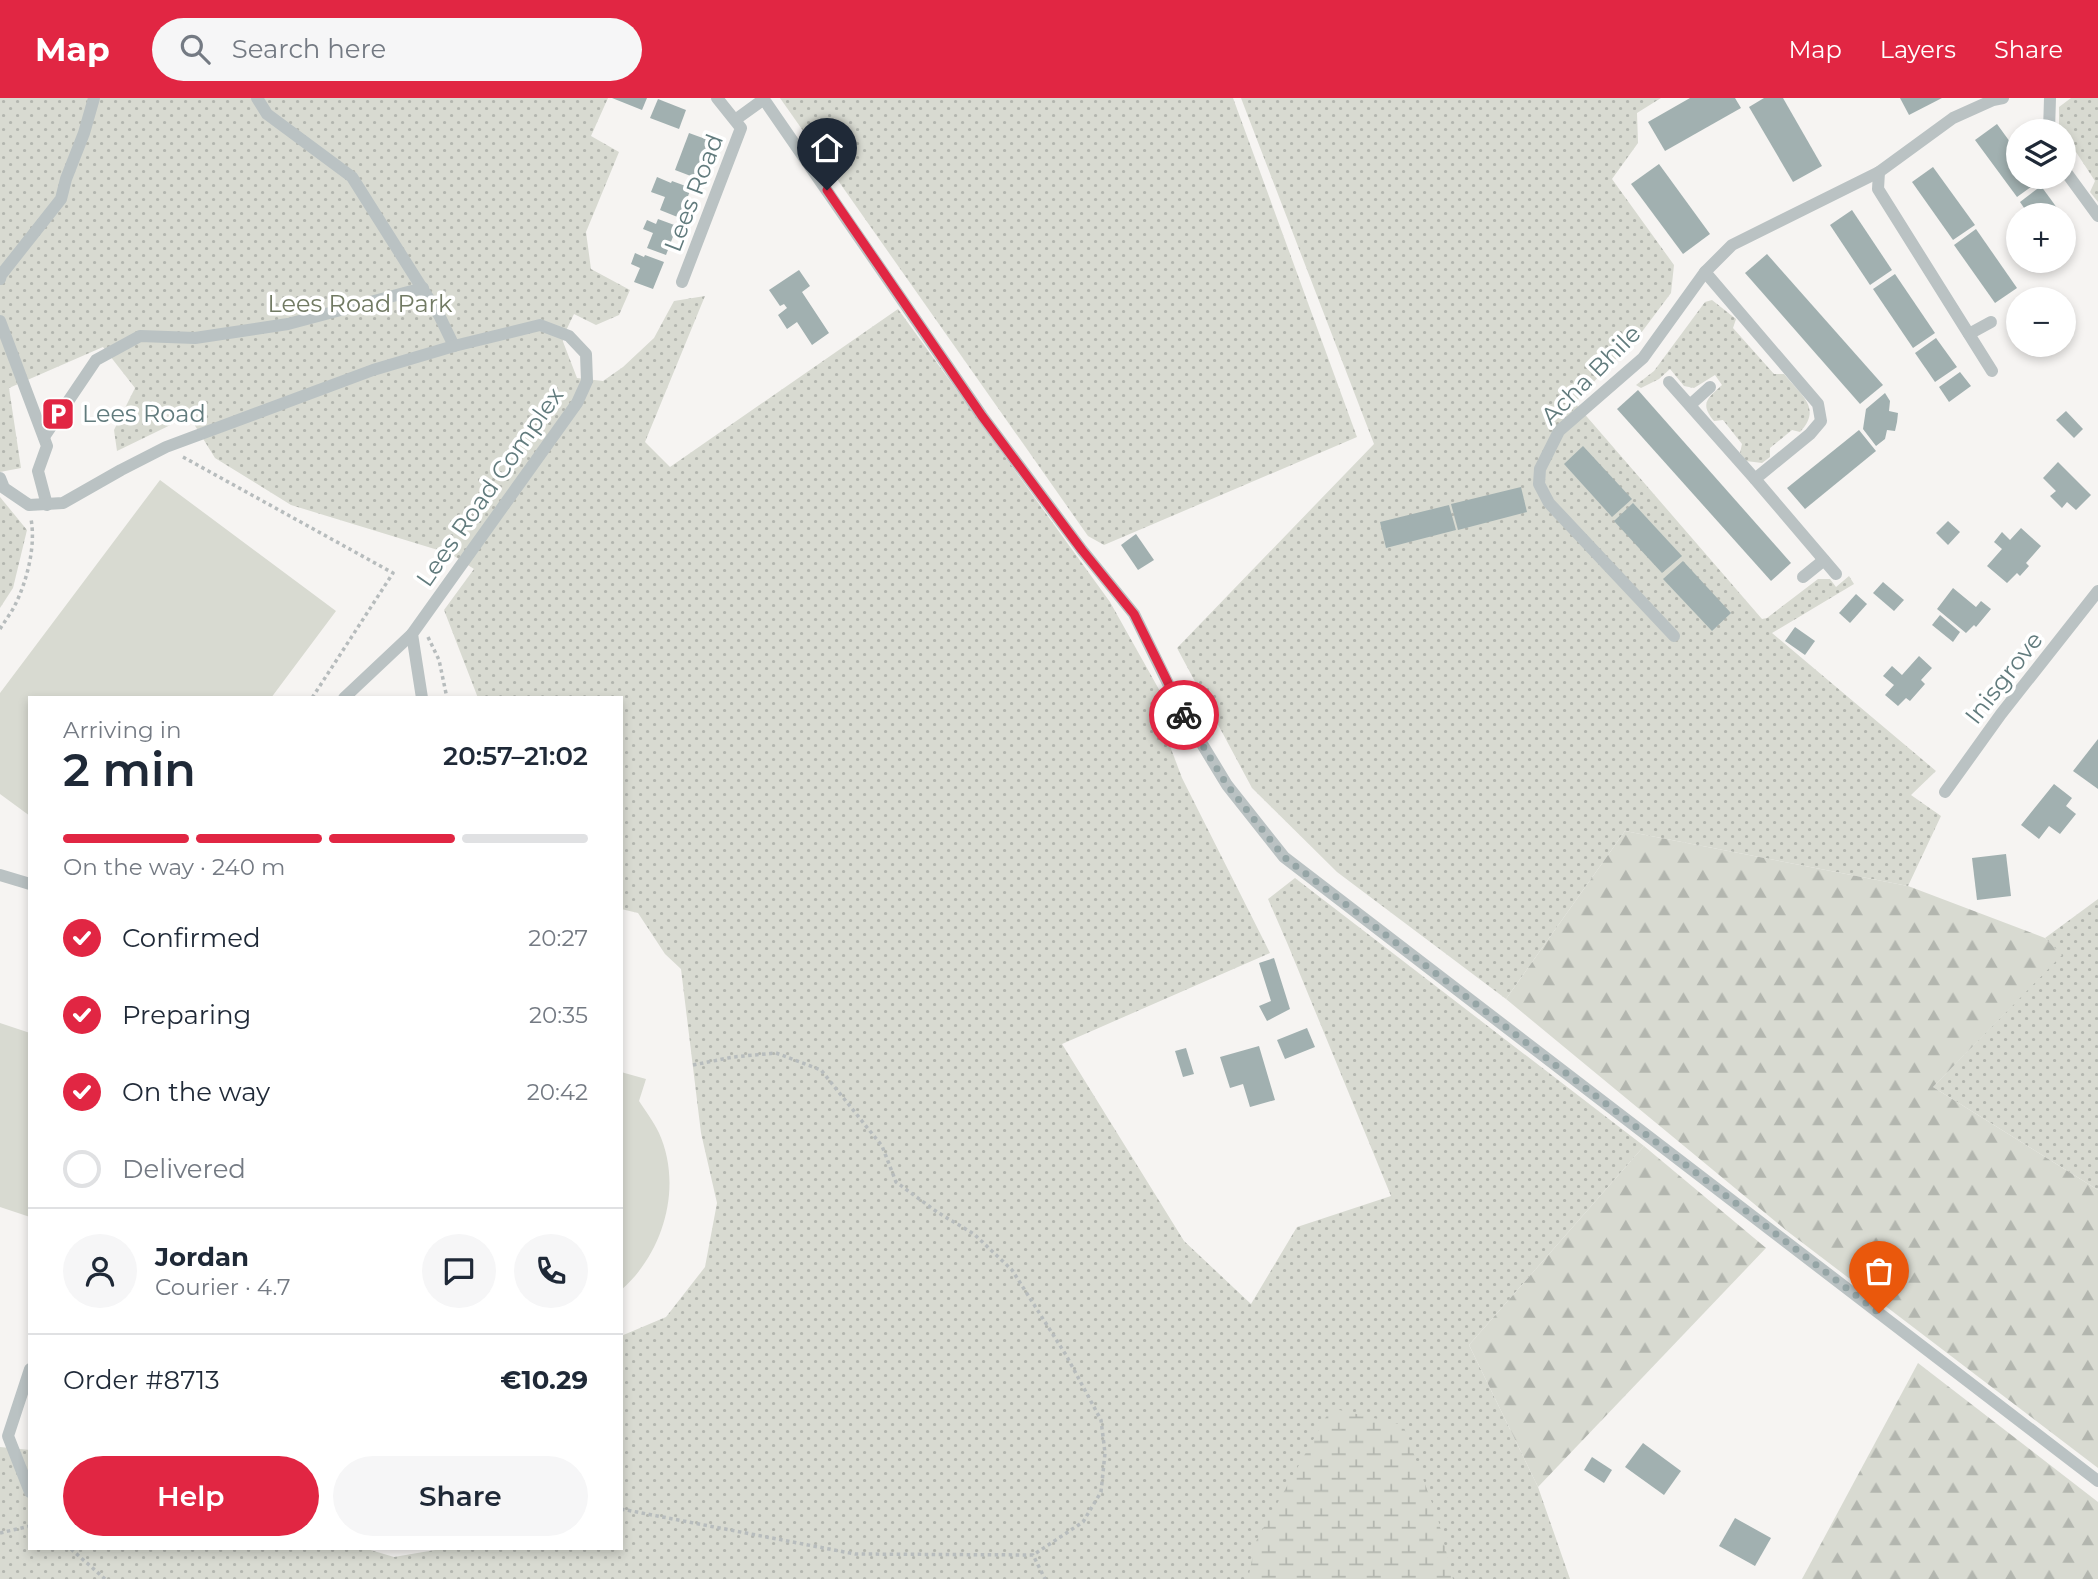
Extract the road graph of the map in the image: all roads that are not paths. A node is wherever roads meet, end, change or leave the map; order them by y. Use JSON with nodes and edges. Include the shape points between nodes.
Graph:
{"nodes":[{"id":1,"x":94,"y":98,"type":"edge"},
{"id":2,"x":257,"y":98,"type":"edge"},
{"id":3,"x":717,"y":98,"type":"edge"},
{"id":4,"x":2003,"y":98,"type":"edge"},
{"id":5,"x":2050,"y":98,"type":"edge"},
{"id":6,"x":764,"y":99,"type":"edge"},
{"id":7,"x":2049,"y":119,"type":"edge"},
{"id":8,"x":735,"y":120,"type":"junction"},
{"id":9,"x":1878,"y":172,"type":"junction"},
{"id":10,"x":2076,"y":186,"type":"edge"},
{"id":11,"x":2098,"y":216,"type":"edge"},
{"id":12,"x":1705,"y":272,"type":"junction"},
{"id":13,"x":0,"y":279,"type":"edge"},
{"id":14,"x":682,"y":282,"type":"dead end"},
{"id":15,"x":422,"y":288,"type":"junction"},
{"id":16,"x":0,"y":321,"type":"edge"},
{"id":17,"x":1992,"y":322,"type":"dead end"},
{"id":18,"x":1969,"y":334,"type":"junction"},
{"id":19,"x":454,"y":346,"type":"junction"},
{"id":20,"x":1992,"y":371,"type":"dead end"},
{"id":21,"x":1669,"y":382,"type":"dead end"},
{"id":22,"x":1710,"y":387,"type":"dead end"},
{"id":23,"x":1690,"y":405,"type":"junction"},
{"id":24,"x":44,"y":437,"type":"junction"},
{"id":25,"x":0,"y":478,"type":"edge"},
{"id":26,"x":1755,"y":479,"type":"junction"},
{"id":27,"x":47,"y":505,"type":"junction"},
{"id":28,"x":1824,"y":560,"type":"junction"},
{"id":29,"x":1836,"y":574,"type":"dead end"},
{"id":30,"x":1803,"y":577,"type":"dead end"},
{"id":31,"x":2098,"y":591,"type":"edge"},
{"id":32,"x":415,"y":629,"type":"junction"},
{"id":33,"x":1674,"y":635,"type":"dead end"},
{"id":34,"x":346,"y":696,"type":"edge"},
{"id":35,"x":422,"y":696,"type":"edge"},
{"id":36,"x":1945,"y":792,"type":"dead end"},
{"id":37,"x":0,"y":874,"type":"edge"},
{"id":38,"x":28,"y":883,"type":"edge"},
{"id":39,"x":28,"y":1374,"type":"edge"},
{"id":40,"x":2098,"y":1481,"type":"edge"},
{"id":41,"x":28,"y":1487,"type":"edge"}],
"edges":[{"from":1,"to":13,"type":"street","via":[[61,199]]},
{"from":2,"to":15,"type":"street","via":[[267,114],[352,177]]},
{"from":3,"to":8,"type":"street","name":"Lees Road"},
{"from":4,"to":9,"type":"street","name":"Acha Bhile","via":[[1952,118]]},
{"from":5,"to":7,"type":"street"},
{"from":6,"to":8,"type":"street","name":"Lees Road"},
{"from":6,"to":40,"type":"street","via":[[982,416],[1134,614],[1179,706],[1227,785],[1284,857]]},
{"from":8,"to":14,"type":"street","name":"Lees Road","via":[[741,128]]},
{"from":9,"to":12,"type":"street","name":"Acha Bhile","via":[[1732,245]]},
{"from":9,"to":18,"type":"street","via":[[1878,189]]},
{"from":10,"to":11,"type":"street"},
{"from":12,"to":26,"type":"street","via":[[1818,404],[1821,421]]},
{"from":12,"to":33,"type":"street","name":"Acha Bhile","via":[[1643,358],[1559,431],[1540,469],[1539,484],[1549,503]]},
{"from":15,"to":19,"type":"street"},
{"from":15,"to":24,"type":"street","via":[[288,324],[195,338],[140,336],[96,360]]},
{"from":16,"to":24,"type":"street"},
{"from":17,"to":18,"type":"street"},
{"from":18,"to":20,"type":"street"},
{"from":19,"to":27,"type":"street","name":"Lees Road Complex","via":[[373,370],[166,447],[64,503]]},
{"from":19,"to":32,"type":"street","name":"Lees Road Complex","via":[[540,325],[569,336],[586,355],[587,382],[578,404]]},
{"from":21,"to":23,"type":"street"},
{"from":22,"to":23,"type":"street"},
{"from":23,"to":26,"type":"street"},
{"from":24,"to":27,"type":"street","via":[[47,446],[38,471]]},
{"from":25,"to":27,"type":"street","name":"Lees Road Complex","via":[[4,488],[29,505]]},
{"from":26,"to":28,"type":"street"},
{"from":28,"to":29,"type":"street"},
{"from":28,"to":30,"type":"street"},
{"from":31,"to":36,"type":"street","name":"Inisgrove"},
{"from":32,"to":34,"type":"street","name":"Lees Road Complex"},
{"from":32,"to":35,"type":"street"},
{"from":37,"to":38,"type":"street"},
{"from":39,"to":41,"type":"street","via":[[8,1436]]}]}
